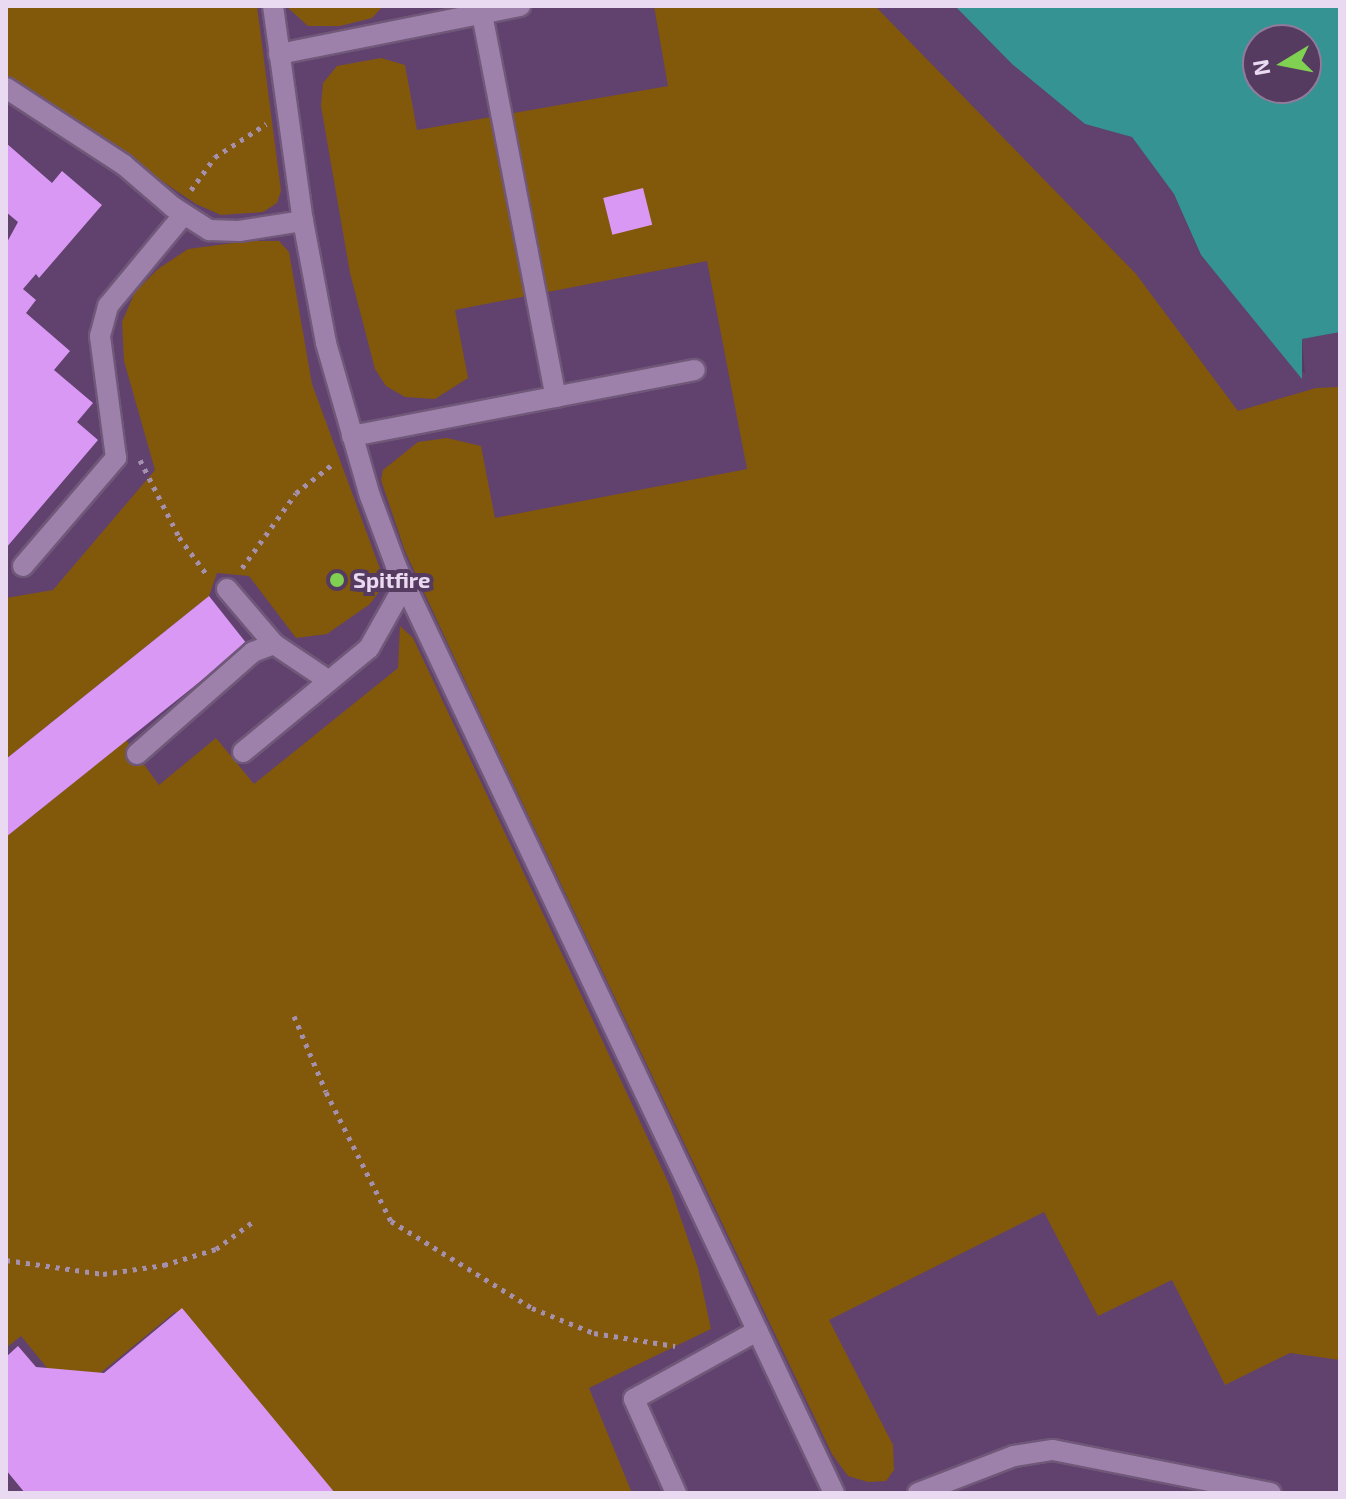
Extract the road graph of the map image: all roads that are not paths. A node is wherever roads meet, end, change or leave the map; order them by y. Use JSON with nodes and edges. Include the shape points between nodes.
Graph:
{"nodes":[{"id":1,"x":273,"y":6,"type":"edge"},
{"id":2,"x":520,"y":6,"type":"edge"},
{"id":3,"x":482,"y":14,"type":"junction"},
{"id":4,"x":279,"y":54,"type":"junction"},
{"id":5,"x":6,"y":88,"type":"edge"},
{"id":6,"x":184,"y":214,"type":"junction"},
{"id":7,"x":303,"y":221,"type":"junction"},
{"id":8,"x":695,"y":370,"type":"dead end"},
{"id":9,"x":556,"y":397,"type":"junction"},
{"id":10,"x":355,"y":446,"type":"junction"},
{"id":11,"x":23,"y":566,"type":"dead end"},
{"id":12,"x":405,"y":584,"type":"junction"},
{"id":13,"x":227,"y":589,"type":"road end"},
{"id":14,"x":274,"y":644,"type":"junction"},
{"id":15,"x":329,"y":681,"type":"junction"},
{"id":16,"x":243,"y":752,"type":"dead end"},
{"id":17,"x":137,"y":754,"type":"dead end"},
{"id":18,"x":757,"y":1331,"type":"junction"},
{"id":19,"x":676,"y":1493,"type":"edge"},
{"id":20,"x":834,"y":1493,"type":"edge"},
{"id":21,"x":918,"y":1493,"type":"edge"},
{"id":22,"x":1271,"y":1493,"type":"edge"}],
"edges":[{"from":1,"to":4,"type":"lane"},
{"from":2,"to":3,"type":"lane"},
{"from":3,"to":4,"type":"lane"},
{"from":3,"to":9,"type":"lane"},
{"from":4,"to":7,"type":"lane"},
{"from":5,"to":6,"type":"lane","via":[[124,165]]},
{"from":6,"to":7,"type":"lane","via":[[209,230]]},
{"from":6,"to":11,"type":"lane","via":[[108,306],[100,336],[116,458]]},
{"from":7,"to":10,"type":"lane","via":[[326,343]]},
{"from":8,"to":9,"type":"lane"},
{"from":9,"to":10,"type":"lane"},
{"from":10,"to":12,"type":"lane"},
{"from":12,"to":15,"type":"lane","via":[[369,648]]},
{"from":12,"to":18,"type":"lane"},
{"from":13,"to":14,"type":"lane"},
{"from":14,"to":15,"type":"lane"},
{"from":14,"to":17,"type":"lane","via":[[253,652]]},
{"from":15,"to":16,"type":"lane"},
{"from":18,"to":19,"type":"lane","via":[[634,1399]]},
{"from":18,"to":20,"type":"lane"},
{"from":21,"to":22,"type":"lane","via":[[1014,1456],[1053,1450]]}]}
